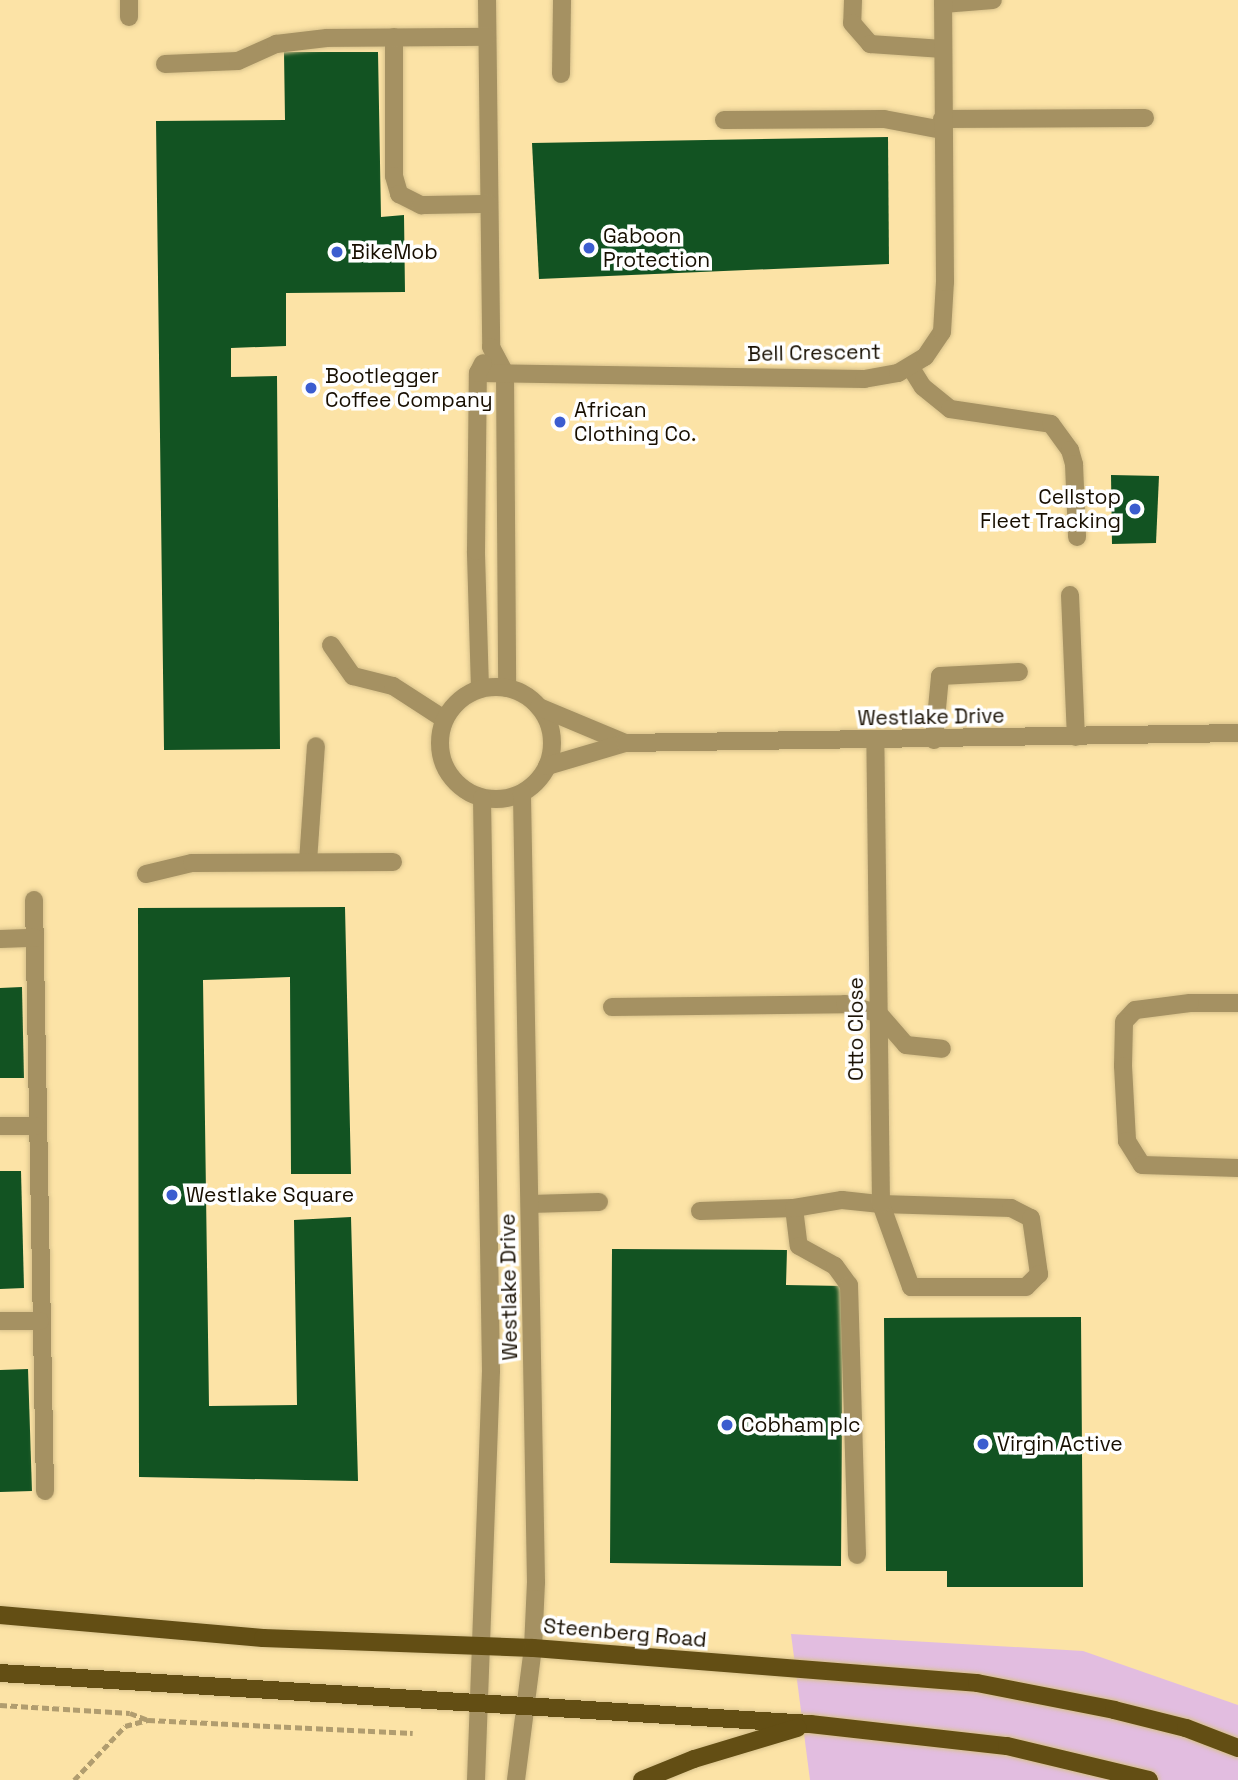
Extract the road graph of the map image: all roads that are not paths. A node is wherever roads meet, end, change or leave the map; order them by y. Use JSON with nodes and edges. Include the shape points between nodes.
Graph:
{"nodes":[{"id":1,"x":487,"y":0,"type":"edge"},
{"id":2,"x":562,"y":0,"type":"edge"},
{"id":3,"x":853,"y":0,"type":"edge"},
{"id":4,"x":993,"y":0,"type":"edge"},
{"id":5,"x":943,"y":2,"type":"edge"},
{"id":6,"x":394,"y":37,"type":"junction"},
{"id":7,"x":487,"y":37,"type":"junction"},
{"id":8,"x":943,"y":49,"type":"junction"},
{"id":9,"x":164,"y":64,"type":"dead end"},
{"id":10,"x":561,"y":74,"type":"dead end"},
{"id":11,"x":1145,"y":118,"type":"dead end"},
{"id":12,"x":723,"y":120,"type":"dead end"},
{"id":13,"x":943,"y":124,"type":"junction"},
{"id":14,"x":488,"y":204,"type":"junction"},
{"id":15,"x":491,"y":347,"type":"junction"},
{"id":16,"x":911,"y":368,"type":"junction"},
{"id":17,"x":478,"y":373,"type":"junction"},
{"id":18,"x":505,"y":373,"type":"junction"},
{"id":19,"x":1077,"y":537,"type":"dead end"},
{"id":20,"x":1070,"y":595,"type":"dead end"},
{"id":21,"x":331,"y":645,"type":"dead end"},
{"id":22,"x":1019,"y":672,"type":"dead end"},
{"id":23,"x":507,"y":688,"type":"junction"},
{"id":24,"x":480,"y":689,"type":"junction"},
{"id":25,"x":539,"y":707,"type":"junction"},
{"id":26,"x":444,"y":719,"type":"junction"},
{"id":27,"x":1238,"y":733,"type":"edge"},
{"id":28,"x":1076,"y":737,"type":"junction"},
{"id":29,"x":934,"y":740,"type":"junction"},
{"id":30,"x":875,"y":741,"type":"junction"},
{"id":31,"x":625,"y":743,"type":"junction"},
{"id":32,"x":316,"y":746,"type":"dead end"},
{"id":33,"x":547,"y":766,"type":"junction"},
{"id":34,"x":522,"y":793,"type":"junction"},
{"id":35,"x":482,"y":798,"type":"junction"},
{"id":36,"x":308,"y":862,"type":"junction"},
{"id":37,"x":393,"y":862,"type":"dead end"},
{"id":38,"x":146,"y":874,"type":"dead end"},
{"id":39,"x":34,"y":900,"type":"dead end"},
{"id":40,"x":35,"y":938,"type":"junction"},
{"id":41,"x":0,"y":939,"type":"edge"},
{"id":42,"x":1238,"y":1003,"type":"edge"},
{"id":43,"x":612,"y":1007,"type":"dead end"},
{"id":44,"x":879,"y":1014,"type":"junction"},
{"id":45,"x":942,"y":1049,"type":"dead end"},
{"id":46,"x":0,"y":1126,"type":"edge"},
{"id":47,"x":36,"y":1126,"type":"junction"},
{"id":48,"x":1238,"y":1168,"type":"edge"},
{"id":49,"x":599,"y":1202,"type":"dead end"},
{"id":50,"x":530,"y":1203,"type":"junction"},
{"id":51,"x":881,"y":1203,"type":"junction"},
{"id":52,"x":794,"y":1208,"type":"junction"},
{"id":53,"x":700,"y":1211,"type":"dead end"},
{"id":54,"x":0,"y":1321,"type":"edge"},
{"id":55,"x":40,"y":1321,"type":"junction"},
{"id":56,"x":45,"y":1491,"type":"dead end"},
{"id":57,"x":857,"y":1555,"type":"dead end"},
{"id":58,"x":0,"y":1615,"type":"edge"},
{"id":59,"x":481,"y":1645,"type":"junction"},
{"id":60,"x":533,"y":1648,"type":"junction"},
{"id":61,"x":0,"y":1673,"type":"edge"},
{"id":62,"x":479,"y":1704,"type":"junction"},
{"id":63,"x":526,"y":1707,"type":"junction"},
{"id":64,"x":810,"y":1724,"type":"junction"},
{"id":65,"x":1238,"y":1748,"type":"edge"},
{"id":66,"x":476,"y":1780,"type":"edge"},
{"id":67,"x":516,"y":1780,"type":"edge"},
{"id":68,"x":642,"y":1780,"type":"edge"},
{"id":69,"x":1149,"y":1780,"type":"edge"}],
"edges":[{"from":1,"to":7,"type":"street"},
{"from":2,"to":10,"type":"street"},
{"from":3,"to":8,"type":"street","via":[[852,23],[870,44]]},
{"from":4,"to":5,"type":"street"},
{"from":5,"to":8,"type":"street","name":"Bell Crescent"},
{"from":6,"to":7,"type":"street"},
{"from":6,"to":9,"type":"street","via":[[292,41],[238,61]]},
{"from":6,"to":14,"type":"street","via":[[394,176],[399,194],[421,205]]},
{"from":7,"to":14,"type":"street"},
{"from":8,"to":13,"type":"street","name":"Bell Crescent"},
{"from":11,"to":13,"type":"street"},
{"from":12,"to":13,"type":"street","via":[[884,119]]},
{"from":13,"to":16,"type":"street","name":"Bell Crescent","via":[[942,332]]},
{"from":14,"to":15,"type":"street"},
{"from":15,"to":17,"type":"street"},
{"from":15,"to":18,"type":"street"},
{"from":16,"to":18,"type":"street","name":"Bell Crescent","via":[[864,379]]},
{"from":16,"to":19,"type":"street","via":[[929,394],[950,409],[1051,424],[1070,450],[1074,464]]},
{"from":17,"to":18,"type":"street","name":"Bell Crescent"},
{"from":17,"to":24,"type":"street"},
{"from":18,"to":23,"type":"street"},
{"from":20,"to":28,"type":"street"},
{"from":21,"to":26,"type":"street","via":[[353,676],[393,686]]},
{"from":22,"to":29,"type":"street","via":[[940,676]]},
{"from":23,"to":24,"type":"street"},
{"from":23,"to":25,"type":"street"},
{"from":24,"to":26,"type":"street","via":[[461,698]]},
{"from":25,"to":31,"type":"street","name":"Westlake Drive"},
{"from":25,"to":33,"type":"street","via":[[551,735]]},
{"from":26,"to":35,"type":"street","via":[[439,744],[446,769],[459,786]]},
{"from":27,"to":28,"type":"street","name":"Westlake Drive"},
{"from":28,"to":29,"type":"street","name":"Westlake Drive"},
{"from":29,"to":30,"type":"street","name":"Westlake Drive"},
{"from":30,"to":31,"type":"street","name":"Westlake Drive"},
{"from":30,"to":44,"type":"street","name":"Otto Close"},
{"from":31,"to":33,"type":"street","name":"Westlake Drive"},
{"from":32,"to":36,"type":"street"},
{"from":33,"to":34,"type":"street"},
{"from":34,"to":35,"type":"street"},
{"from":34,"to":50,"type":"street","name":"Westlake Drive"},
{"from":35,"to":59,"type":"street","name":"Westlake Drive","via":[[491,1371]]},
{"from":36,"to":37,"type":"street"},
{"from":36,"to":38,"type":"street","via":[[192,863]]},
{"from":39,"to":40,"type":"street"},
{"from":40,"to":41,"type":"street"},
{"from":40,"to":47,"type":"street"},
{"from":42,"to":48,"type":"street","via":[[1135,1010],[1124,1022],[1123,1066],[1127,1141],[1142,1165]]},
{"from":43,"to":44,"type":"street","via":[[845,1004]]},
{"from":44,"to":45,"type":"street","via":[[906,1045]]},
{"from":44,"to":51,"type":"street","name":"Otto Close"},
{"from":46,"to":47,"type":"street"},
{"from":47,"to":55,"type":"street"},
{"from":49,"to":50,"type":"street"},
{"from":50,"to":60,"type":"street","name":"Westlake Drive"},
{"from":51,"to":51,"type":"street","name":"Otto Close","via":[[907,1283],[934,1290],[1032,1285],[1040,1262],[1031,1218],[1011,1208]]},
{"from":51,"to":52,"type":"street","via":[[842,1200]]},
{"from":52,"to":53,"type":"street"},
{"from":52,"to":57,"type":"street","via":[[799,1246],[835,1266],[849,1285]]},
{"from":54,"to":55,"type":"street"},
{"from":55,"to":56,"type":"street"},
{"from":58,"to":59,"type":"main road","name":"Steenberg Road","via":[[263,1638]]},
{"from":59,"to":60,"type":"main road","name":"Steenberg Road"},
{"from":59,"to":62,"type":"street","name":"Westlake Drive"},
{"from":60,"to":63,"type":"street","name":"Westlake Drive"},
{"from":60,"to":65,"type":"main road","name":"Steenberg Road","via":[[977,1683],[1064,1697],[1186,1728]]},
{"from":61,"to":62,"type":"main road"},
{"from":62,"to":63,"type":"main road"},
{"from":62,"to":66,"type":"street","name":"Westlake Drive"},
{"from":63,"to":64,"type":"main road"},
{"from":63,"to":67,"type":"street","name":"Westlake Drive"},
{"from":64,"to":68,"type":"main road"},
{"from":64,"to":69,"type":"main road","via":[[1007,1746]]}]}
